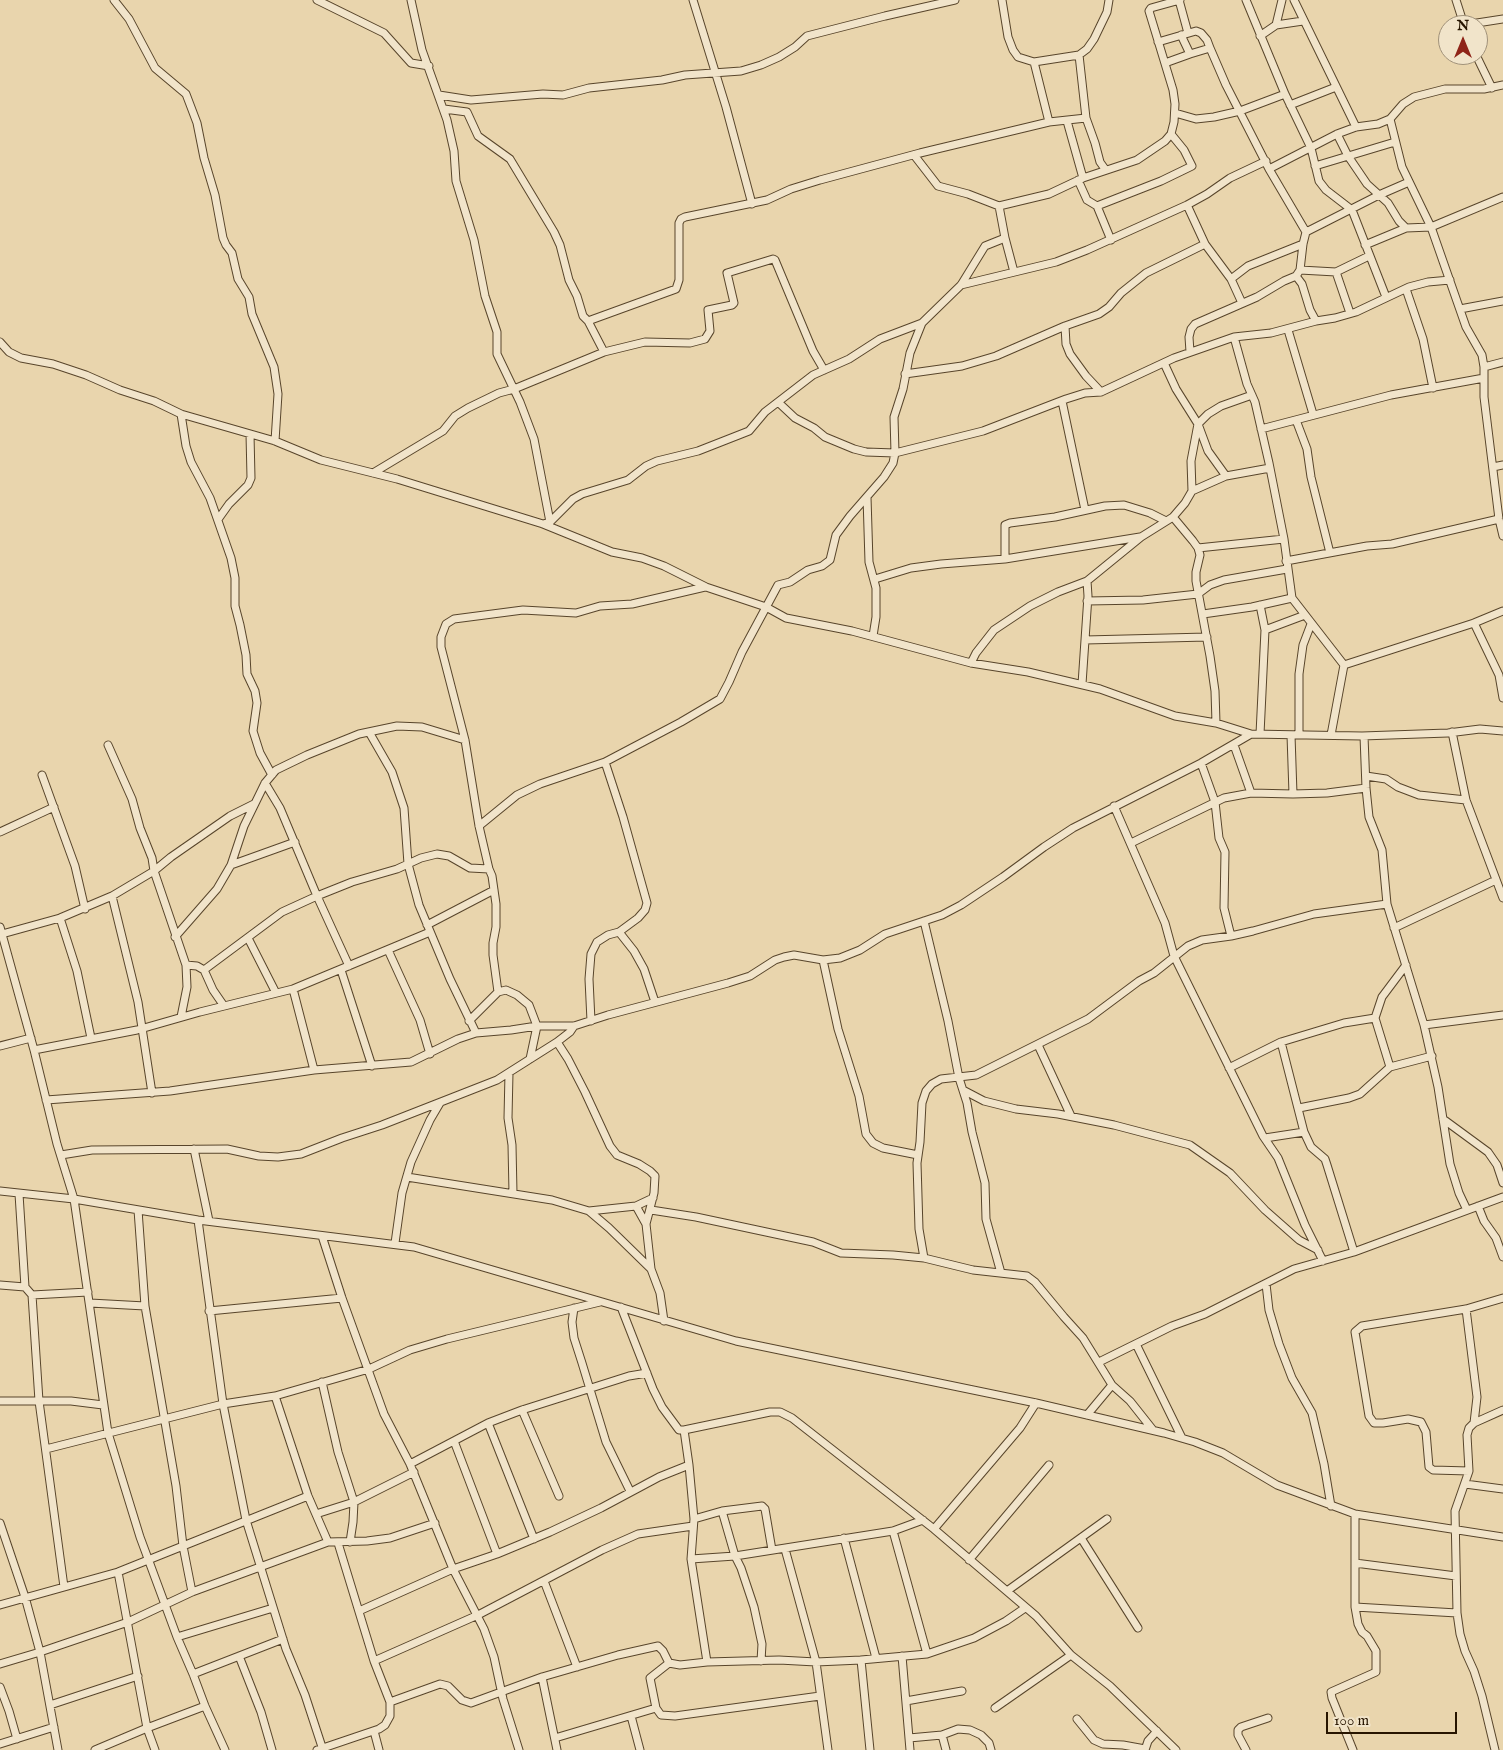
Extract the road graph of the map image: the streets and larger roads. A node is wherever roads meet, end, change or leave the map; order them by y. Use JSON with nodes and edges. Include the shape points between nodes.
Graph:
{"nodes":[{"id":1,"x":114,"y":0,"type":"edge"},
{"id":2,"x":317,"y":0,"type":"edge"},
{"id":3,"x":411,"y":0,"type":"edge"},
{"id":4,"x":693,"y":0,"type":"edge"},
{"id":5,"x":955,"y":0,"type":"edge"},
{"id":6,"x":1002,"y":0,"type":"edge"},
{"id":7,"x":1109,"y":0,"type":"edge"},
{"id":8,"x":1179,"y":0,"type":"edge"},
{"id":9,"x":1247,"y":0,"type":"edge"},
{"id":10,"x":1282,"y":0,"type":"edge"},
{"id":11,"x":1294,"y":0,"type":"edge"},
{"id":12,"x":1456,"y":0,"type":"edge"},
{"id":13,"x":1461,"y":15,"type":"edge"},
{"id":14,"x":1503,"y":19,"type":"edge"},
{"id":15,"x":1303,"y":21,"type":"junction"},
{"id":16,"x":1488,"y":21,"type":"edge"},
{"id":17,"x":1276,"y":26,"type":"junction"},
{"id":18,"x":1184,"y":34,"type":"junction"},
{"id":19,"x":1260,"y":36,"type":"junction"},
{"id":20,"x":1158,"y":42,"type":"junction"},
{"id":21,"x":1210,"y":48,"type":"junction"},
{"id":22,"x":1190,"y":54,"type":"junction"},
{"id":23,"x":1079,"y":55,"type":"junction"},
{"id":24,"x":1034,"y":62,"type":"junction"},
{"id":25,"x":1165,"y":62,"type":"junction"},
{"id":26,"x":1481,"y":65,"type":"edge"},
{"id":27,"x":429,"y":66,"type":"junction"},
{"id":28,"x":716,"y":72,"type":"junction"},
{"id":29,"x":1503,"y":85,"type":"edge"},
{"id":30,"x":1336,"y":87,"type":"junction"},
{"id":31,"x":1492,"y":88,"type":"junction"},
{"id":32,"x":1285,"y":94,"type":"junction"},
{"id":33,"x":439,"y":95,"type":"junction"},
{"id":34,"x":471,"y":100,"type":"junction"},
{"id":35,"x":1290,"y":105,"type":"junction"},
{"id":36,"x":444,"y":110,"type":"junction"},
{"id":37,"x":1240,"y":111,"type":"junction"},
{"id":38,"x":466,"y":112,"type":"junction"},
{"id":39,"x":1175,"y":112,"type":"junction"},
{"id":40,"x":1086,"y":118,"type":"junction"},
{"id":41,"x":1390,"y":119,"type":"junction"},
{"id":42,"x":1066,"y":121,"type":"junction"},
{"id":43,"x":1049,"y":122,"type":"junction"},
{"id":44,"x":1356,"y":127,"type":"junction"},
{"id":45,"x":1171,"y":134,"type":"junction"},
{"id":46,"x":1337,"y":134,"type":"junction"},
{"id":47,"x":1395,"y":142,"type":"junction"},
{"id":48,"x":1311,"y":148,"type":"junction"},
{"id":49,"x":914,"y":154,"type":"junction"},
{"id":50,"x":1348,"y":156,"type":"junction"},
{"id":51,"x":1267,"y":165,"type":"junction"},
{"id":52,"x":1315,"y":166,"type":"junction"},
{"id":53,"x":1105,"y":169,"type":"junction"},
{"id":54,"x":1081,"y":179,"type":"junction"},
{"id":55,"x":1409,"y":182,"type":"junction"},
{"id":56,"x":1379,"y":195,"type":"junction"},
{"id":57,"x":1503,"y":197,"type":"edge"},
{"id":58,"x":752,"y":204,"type":"junction"},
{"id":59,"x":1187,"y":205,"type":"junction"},
{"id":60,"x":999,"y":206,"type":"junction"},
{"id":61,"x":1096,"y":206,"type":"junction"},
{"id":62,"x":1352,"y":210,"type":"junction"},
{"id":63,"x":1431,"y":227,"type":"junction"},
{"id":64,"x":1406,"y":228,"type":"junction"},
{"id":65,"x":1306,"y":232,"type":"junction"},
{"id":66,"x":1005,"y":238,"type":"junction"},
{"id":67,"x":1112,"y":240,"type":"junction"},
{"id":68,"x":1205,"y":244,"type":"junction"},
{"id":69,"x":1303,"y":244,"type":"junction"},
{"id":70,"x":1365,"y":245,"type":"junction"},
{"id":71,"x":1369,"y":256,"type":"junction"},
{"id":72,"x":1014,"y":272,"type":"junction"},
{"id":73,"x":1336,"y":272,"type":"junction"},
{"id":74,"x":1298,"y":273,"type":"junction"},
{"id":75,"x":1231,"y":278,"type":"junction"},
{"id":76,"x":1450,"y":280,"type":"junction"},
{"id":77,"x":961,"y":285,"type":"junction"},
{"id":78,"x":1406,"y":289,"type":"junction"},
{"id":79,"x":1386,"y":297,"type":"junction"},
{"id":80,"x":1503,"y":301,"type":"edge"},
{"id":81,"x":1242,"y":303,"type":"junction"},
{"id":82,"x":1460,"y":309,"type":"junction"},
{"id":83,"x":1350,"y":313,"type":"junction"},
{"id":84,"x":588,"y":321,"type":"junction"},
{"id":85,"x":1316,"y":321,"type":"junction"},
{"id":86,"x":922,"y":323,"type":"junction"},
{"id":87,"x":1065,"y":326,"type":"junction"},
{"id":88,"x":1288,"y":330,"type":"junction"},
{"id":89,"x":1234,"y":337,"type":"junction"},
{"id":90,"x":0,"y":342,"type":"edge"},
{"id":91,"x":604,"y":352,"type":"junction"},
{"id":92,"x":1190,"y":352,"type":"junction"},
{"id":93,"x":1503,"y":362,"type":"edge"},
{"id":94,"x":1164,"y":363,"type":"junction"},
{"id":95,"x":1484,"y":367,"type":"junction"},
{"id":96,"x":824,"y":370,"type":"junction"},
{"id":97,"x":905,"y":374,"type":"junction"},
{"id":98,"x":1484,"y":378,"type":"junction"},
{"id":99,"x":1433,"y":388,"type":"junction"},
{"id":100,"x":514,"y":389,"type":"junction"},
{"id":101,"x":1101,"y":392,"type":"junction"},
{"id":102,"x":1252,"y":395,"type":"junction"},
{"id":103,"x":1062,"y":401,"type":"junction"},
{"id":104,"x":779,"y":403,"type":"junction"},
{"id":105,"x":181,"y":414,"type":"junction"},
{"id":106,"x":1313,"y":414,"type":"junction"},
{"id":107,"x":1296,"y":420,"type":"junction"},
{"id":108,"x":1198,"y":424,"type":"junction"},
{"id":109,"x":1261,"y":429,"type":"junction"},
{"id":110,"x":250,"y":434,"type":"junction"},
{"id":111,"x":276,"y":441,"type":"junction"},
{"id":112,"x":895,"y":453,"type":"junction"},
{"id":113,"x":1503,"y":465,"type":"edge"},
{"id":114,"x":1493,"y":467,"type":"junction"},
{"id":115,"x":1270,"y":468,"type":"junction"},
{"id":116,"x":373,"y":473,"type":"junction"},
{"id":117,"x":1226,"y":476,"type":"junction"},
{"id":118,"x":1192,"y":490,"type":"junction"},
{"id":119,"x":867,"y":497,"type":"junction"},
{"id":120,"x":1085,"y":510,"type":"junction"},
{"id":121,"x":219,"y":518,"type":"junction"},
{"id":122,"x":1169,"y":519,"type":"junction"},
{"id":123,"x":1499,"y":519,"type":"junction"},
{"id":124,"x":546,"y":523,"type":"junction"},
{"id":125,"x":1503,"y":536,"type":"edge"},
{"id":126,"x":1141,"y":537,"type":"junction"},
{"id":127,"x":1284,"y":538,"type":"junction"},
{"id":128,"x":1198,"y":548,"type":"junction"},
{"id":129,"x":1330,"y":553,"type":"junction"},
{"id":130,"x":1005,"y":559,"type":"junction"},
{"id":131,"x":1287,"y":565,"type":"junction"},
{"id":132,"x":875,"y":579,"type":"junction"},
{"id":133,"x":1087,"y":581,"type":"junction"},
{"id":134,"x":706,"y":587,"type":"junction"},
{"id":135,"x":1198,"y":594,"type":"junction"},
{"id":136,"x":1292,"y":598,"type":"junction"},
{"id":137,"x":1087,"y":601,"type":"junction"},
{"id":138,"x":1260,"y":605,"type":"junction"},
{"id":139,"x":766,"y":607,"type":"junction"},
{"id":140,"x":1503,"y":611,"type":"edge"},
{"id":141,"x":1203,"y":614,"type":"junction"},
{"id":142,"x":1304,"y":615,"type":"junction"},
{"id":143,"x":1474,"y":622,"type":"junction"},
{"id":144,"x":1312,"y":624,"type":"junction"},
{"id":145,"x":1265,"y":630,"type":"junction"},
{"id":146,"x":873,"y":636,"type":"junction"},
{"id":147,"x":1207,"y":637,"type":"junction"},
{"id":148,"x":1085,"y":640,"type":"junction"},
{"id":149,"x":971,"y":663,"type":"junction"},
{"id":150,"x":1344,"y":665,"type":"junction"},
{"id":151,"x":1501,"y":675,"type":"edge"},
{"id":152,"x":1082,"y":684,"type":"junction"},
{"id":153,"x":1503,"y":698,"type":"edge"},
{"id":154,"x":1216,"y":723,"type":"junction"},
{"id":155,"x":1503,"y":731,"type":"edge"},
{"id":156,"x":369,"y":732,"type":"junction"},
{"id":157,"x":1452,"y":732,"type":"junction"},
{"id":158,"x":1251,"y":734,"type":"junction"},
{"id":159,"x":1260,"y":734,"type":"junction"},
{"id":160,"x":1295,"y":735,"type":"junction"},
{"id":161,"x":1331,"y":735,"type":"junction"},
{"id":162,"x":1364,"y":736,"type":"junction"},
{"id":163,"x":465,"y":740,"type":"junction"},
{"id":164,"x":108,"y":745,"type":"dead end"},
{"id":165,"x":1234,"y":745,"type":"junction"},
{"id":166,"x":605,"y":762,"type":"junction"},
{"id":167,"x":1201,"y":763,"type":"junction"},
{"id":168,"x":42,"y":775,"type":"dead end"},
{"id":169,"x":272,"y":775,"type":"junction"},
{"id":170,"x":1366,"y":776,"type":"junction"},
{"id":171,"x":265,"y":783,"type":"junction"},
{"id":172,"x":1366,"y":788,"type":"junction"},
{"id":173,"x":1251,"y":793,"type":"junction"},
{"id":174,"x":1293,"y":794,"type":"junction"},
{"id":175,"x":1466,"y":800,"type":"junction"},
{"id":176,"x":1214,"y":802,"type":"junction"},
{"id":177,"x":254,"y":804,"type":"junction"},
{"id":178,"x":1114,"y":806,"type":"junction"},
{"id":179,"x":54,"y":807,"type":"junction"},
{"id":180,"x":479,"y":826,"type":"junction"},
{"id":181,"x":0,"y":832,"type":"edge"},
{"id":182,"x":295,"y":842,"type":"junction"},
{"id":183,"x":1131,"y":843,"type":"junction"},
{"id":184,"x":408,"y":864,"type":"junction"},
{"id":185,"x":231,"y":865,"type":"junction"},
{"id":186,"x":489,"y":869,"type":"junction"},
{"id":187,"x":154,"y":872,"type":"junction"},
{"id":188,"x":1496,"y":880,"type":"junction"},
{"id":189,"x":494,"y":890,"type":"junction"},
{"id":190,"x":112,"y":896,"type":"junction"},
{"id":191,"x":317,"y":896,"type":"junction"},
{"id":192,"x":1503,"y":898,"type":"edge"},
{"id":193,"x":1387,"y":904,"type":"junction"},
{"id":194,"x":85,"y":909,"type":"junction"},
{"id":195,"x":60,"y":918,"type":"junction"},
{"id":196,"x":924,"y":921,"type":"junction"},
{"id":197,"x":1394,"y":928,"type":"junction"},
{"id":198,"x":429,"y":929,"type":"junction"},
{"id":199,"x":1,"y":930,"type":"edge"},
{"id":200,"x":619,"y":932,"type":"junction"},
{"id":201,"x":1231,"y":936,"type":"junction"},
{"id":202,"x":175,"y":937,"type":"junction"},
{"id":203,"x":248,"y":938,"type":"junction"},
{"id":204,"x":388,"y":950,"type":"junction"},
{"id":205,"x":1174,"y":956,"type":"junction"},
{"id":206,"x":824,"y":960,"type":"junction"},
{"id":207,"x":186,"y":965,"type":"junction"},
{"id":208,"x":1406,"y":965,"type":"junction"},
{"id":209,"x":349,"y":966,"type":"junction"},
{"id":210,"x":204,"y":970,"type":"junction"},
{"id":211,"x":341,"y":970,"type":"junction"},
{"id":212,"x":292,"y":989,"type":"junction"},
{"id":213,"x":498,"y":992,"type":"junction"},
{"id":214,"x":276,"y":993,"type":"junction"},
{"id":215,"x":656,"y":1002,"type":"junction"},
{"id":216,"x":224,"y":1006,"type":"junction"},
{"id":217,"x":1503,"y":1015,"type":"edge"},
{"id":218,"x":181,"y":1017,"type":"junction"},
{"id":219,"x":1375,"y":1018,"type":"junction"},
{"id":220,"x":591,"y":1020,"type":"junction"},
{"id":221,"x":469,"y":1021,"type":"junction"},
{"id":222,"x":1424,"y":1025,"type":"junction"},
{"id":223,"x":537,"y":1026,"type":"junction"},
{"id":224,"x":574,"y":1026,"type":"junction"},
{"id":225,"x":143,"y":1028,"type":"junction"},
{"id":226,"x":476,"y":1033,"type":"junction"},
{"id":227,"x":31,"y":1038,"type":"junction"},
{"id":228,"x":91,"y":1038,"type":"junction"},
{"id":229,"x":557,"y":1042,"type":"junction"},
{"id":230,"x":1281,"y":1042,"type":"junction"},
{"id":231,"x":1038,"y":1045,"type":"junction"},
{"id":232,"x":0,"y":1046,"type":"edge"},
{"id":233,"x":34,"y":1050,"type":"junction"},
{"id":234,"x":430,"y":1054,"type":"junction"},
{"id":235,"x":1432,"y":1056,"type":"junction"},
{"id":236,"x":530,"y":1059,"type":"junction"},
{"id":237,"x":372,"y":1066,"type":"junction"},
{"id":238,"x":1390,"y":1067,"type":"junction"},
{"id":239,"x":1229,"y":1068,"type":"junction"},
{"id":240,"x":314,"y":1070,"type":"junction"},
{"id":241,"x":510,"y":1073,"type":"junction"},
{"id":242,"x":959,"y":1078,"type":"junction"},
{"id":243,"x":963,"y":1090,"type":"junction"},
{"id":244,"x":152,"y":1093,"type":"junction"},
{"id":245,"x":46,"y":1100,"type":"junction"},
{"id":246,"x":440,"y":1103,"type":"junction"},
{"id":247,"x":1299,"y":1108,"type":"junction"},
{"id":248,"x":1071,"y":1116,"type":"junction"},
{"id":249,"x":1443,"y":1119,"type":"junction"},
{"id":250,"x":1304,"y":1132,"type":"junction"},
{"id":251,"x":1265,"y":1138,"type":"junction"},
{"id":252,"x":194,"y":1149,"type":"junction"},
{"id":253,"x":61,"y":1155,"type":"junction"},
{"id":254,"x":918,"y":1155,"type":"junction"},
{"id":255,"x":407,"y":1177,"type":"junction"},
{"id":256,"x":1503,"y":1183,"type":"edge"},
{"id":257,"x":0,"y":1191,"type":"edge"},
{"id":258,"x":513,"y":1193,"type":"junction"},
{"id":259,"x":19,"y":1194,"type":"junction"},
{"id":260,"x":1503,"y":1197,"type":"edge"},
{"id":261,"x":653,"y":1198,"type":"junction"},
{"id":262,"x":74,"y":1199,"type":"junction"},
{"id":263,"x":636,"y":1206,"type":"junction"},
{"id":264,"x":1478,"y":1206,"type":"junction"},
{"id":265,"x":138,"y":1210,"type":"junction"},
{"id":266,"x":651,"y":1210,"type":"junction"},
{"id":267,"x":1467,"y":1210,"type":"junction"},
{"id":268,"x":589,"y":1211,"type":"junction"},
{"id":269,"x":198,"y":1220,"type":"junction"},
{"id":270,"x":209,"y":1221,"type":"junction"},
{"id":271,"x":646,"y":1224,"type":"junction"},
{"id":272,"x":322,"y":1236,"type":"junction"},
{"id":273,"x":395,"y":1243,"type":"junction"},
{"id":274,"x":1318,"y":1250,"type":"junction"},
{"id":275,"x":1354,"y":1252,"type":"junction"},
{"id":276,"x":1503,"y":1257,"type":"edge"},
{"id":277,"x":924,"y":1258,"type":"junction"},
{"id":278,"x":1323,"y":1261,"type":"junction"},
{"id":279,"x":651,"y":1269,"type":"junction"},
{"id":280,"x":1001,"y":1273,"type":"junction"},
{"id":281,"x":1266,"y":1284,"type":"junction"},
{"id":282,"x":0,"y":1285,"type":"edge"},
{"id":283,"x":25,"y":1287,"type":"junction"},
{"id":284,"x":88,"y":1292,"type":"junction"},
{"id":285,"x":32,"y":1295,"type":"junction"},
{"id":286,"x":342,"y":1298,"type":"junction"},
{"id":287,"x":1503,"y":1298,"type":"edge"},
{"id":288,"x":602,"y":1302,"type":"junction"},
{"id":289,"x":90,"y":1304,"type":"junction"},
{"id":290,"x":145,"y":1306,"type":"junction"},
{"id":291,"x":621,"y":1307,"type":"junction"},
{"id":292,"x":574,"y":1308,"type":"junction"},
{"id":293,"x":1466,"y":1309,"type":"junction"},
{"id":294,"x":209,"y":1311,"type":"junction"},
{"id":295,"x":664,"y":1321,"type":"junction"},
{"id":296,"x":1136,"y":1344,"type":"junction"},
{"id":297,"x":1099,"y":1362,"type":"junction"},
{"id":298,"x":369,"y":1369,"type":"junction"},
{"id":299,"x":647,"y":1373,"type":"junction"},
{"id":300,"x":322,"y":1382,"type":"junction"},
{"id":301,"x":1112,"y":1385,"type":"junction"},
{"id":302,"x":590,"y":1388,"type":"junction"},
{"id":303,"x":275,"y":1396,"type":"junction"},
{"id":304,"x":0,"y":1401,"type":"edge"},
{"id":305,"x":39,"y":1401,"type":"junction"},
{"id":306,"x":1036,"y":1403,"type":"junction"},
{"id":307,"x":223,"y":1404,"type":"junction"},
{"id":308,"x":104,"y":1405,"type":"junction"},
{"id":309,"x":522,"y":1410,"type":"junction"},
{"id":310,"x":1503,"y":1410,"type":"edge"},
{"id":311,"x":1087,"y":1415,"type":"junction"},
{"id":312,"x":164,"y":1419,"type":"junction"},
{"id":313,"x":488,"y":1423,"type":"junction"},
{"id":314,"x":1474,"y":1423,"type":"junction"},
{"id":315,"x":684,"y":1430,"type":"junction"},
{"id":316,"x":1154,"y":1430,"type":"junction"},
{"id":317,"x":108,"y":1433,"type":"junction"},
{"id":318,"x":1182,"y":1438,"type":"junction"},
{"id":319,"x":454,"y":1441,"type":"junction"},
{"id":320,"x":46,"y":1449,"type":"junction"},
{"id":321,"x":410,"y":1464,"type":"junction"},
{"id":322,"x":688,"y":1465,"type":"junction"},
{"id":323,"x":1049,"y":1465,"type":"dead end"},
{"id":324,"x":1469,"y":1471,"type":"junction"},
{"id":325,"x":414,"y":1472,"type":"junction"},
{"id":326,"x":1465,"y":1484,"type":"junction"},
{"id":327,"x":1503,"y":1489,"type":"edge"},
{"id":328,"x":630,"y":1491,"type":"junction"},
{"id":329,"x":308,"y":1496,"type":"junction"},
{"id":330,"x":559,"y":1496,"type":"dead end"},
{"id":331,"x":354,"y":1502,"type":"junction"},
{"id":332,"x":1331,"y":1506,"type":"junction"},
{"id":333,"x":722,"y":1511,"type":"junction"},
{"id":334,"x":316,"y":1514,"type":"junction"},
{"id":335,"x":1355,"y":1514,"type":"junction"},
{"id":336,"x":1107,"y":1519,"type":"dead end"},
{"id":337,"x":246,"y":1520,"type":"junction"},
{"id":338,"x":922,"y":1520,"type":"junction"},
{"id":339,"x":693,"y":1522,"type":"junction"},
{"id":340,"x":435,"y":1523,"type":"junction"},
{"id":341,"x":1,"y":1526,"type":"edge"},
{"id":342,"x":1454,"y":1528,"type":"junction"},
{"id":343,"x":934,"y":1529,"type":"junction"},
{"id":344,"x":893,"y":1531,"type":"junction"},
{"id":345,"x":1503,"y":1537,"type":"edge"},
{"id":346,"x":844,"y":1538,"type":"junction"},
{"id":347,"x":1081,"y":1538,"type":"junction"},
{"id":348,"x":534,"y":1539,"type":"junction"},
{"id":349,"x":328,"y":1542,"type":"junction"},
{"id":350,"x":350,"y":1542,"type":"junction"},
{"id":351,"x":338,"y":1543,"type":"junction"},
{"id":352,"x":183,"y":1546,"type":"junction"},
{"id":353,"x":785,"y":1549,"type":"junction"},
{"id":354,"x":772,"y":1550,"type":"junction"},
{"id":355,"x":497,"y":1554,"type":"junction"},
{"id":356,"x":735,"y":1556,"type":"junction"},
{"id":357,"x":691,"y":1559,"type":"junction"},
{"id":358,"x":150,"y":1560,"type":"junction"},
{"id":359,"x":969,"y":1560,"type":"junction"},
{"id":360,"x":1355,"y":1563,"type":"junction"},
{"id":361,"x":260,"y":1568,"type":"junction"},
{"id":362,"x":454,"y":1569,"type":"junction"},
{"id":363,"x":118,"y":1572,"type":"junction"},
{"id":364,"x":1456,"y":1576,"type":"junction"},
{"id":365,"x":544,"y":1580,"type":"junction"},
{"id":366,"x":64,"y":1587,"type":"junction"},
{"id":367,"x":1007,"y":1591,"type":"junction"},
{"id":368,"x":192,"y":1592,"type":"junction"},
{"id":369,"x":24,"y":1597,"type":"junction"},
{"id":370,"x":165,"y":1604,"type":"junction"},
{"id":371,"x":0,"y":1605,"type":"edge"},
{"id":372,"x":1355,"y":1607,"type":"junction"},
{"id":373,"x":273,"y":1608,"type":"junction"},
{"id":374,"x":1026,"y":1608,"type":"junction"},
{"id":375,"x":359,"y":1611,"type":"junction"},
{"id":376,"x":1458,"y":1612,"type":"junction"},
{"id":377,"x":478,"y":1615,"type":"junction"},
{"id":378,"x":128,"y":1622,"type":"junction"},
{"id":379,"x":1138,"y":1628,"type":"dead end"},
{"id":380,"x":177,"y":1637,"type":"junction"},
{"id":381,"x":283,"y":1639,"type":"junction"},
{"id":382,"x":40,"y":1652,"type":"junction"},
{"id":383,"x":927,"y":1654,"type":"junction"},
{"id":384,"x":1071,"y":1655,"type":"junction"},
{"id":385,"x":239,"y":1656,"type":"junction"},
{"id":386,"x":902,"y":1656,"type":"junction"},
{"id":387,"x":876,"y":1658,"type":"junction"},
{"id":388,"x":861,"y":1660,"type":"junction"},
{"id":389,"x":374,"y":1661,"type":"junction"},
{"id":390,"x":761,"y":1661,"type":"junction"},
{"id":391,"x":707,"y":1662,"type":"junction"},
{"id":392,"x":816,"y":1662,"type":"junction"},
{"id":393,"x":669,"y":1663,"type":"junction"},
{"id":394,"x":0,"y":1664,"type":"edge"},
{"id":395,"x":577,"y":1667,"type":"junction"},
{"id":396,"x":193,"y":1674,"type":"junction"},
{"id":397,"x":138,"y":1676,"type":"junction"},
{"id":398,"x":542,"y":1677,"type":"junction"},
{"id":399,"x":0,"y":1687,"type":"edge"},
{"id":400,"x":962,"y":1691,"type":"dead end"},
{"id":401,"x":502,"y":1693,"type":"junction"},
{"id":402,"x":820,"y":1696,"type":"junction"},
{"id":403,"x":906,"y":1701,"type":"junction"},
{"id":404,"x":390,"y":1702,"type":"junction"},
{"id":405,"x":50,"y":1705,"type":"junction"},
{"id":406,"x":204,"y":1706,"type":"junction"},
{"id":407,"x":656,"y":1708,"type":"junction"},
{"id":408,"x":996,"y":1708,"type":"dead end"},
{"id":409,"x":631,"y":1716,"type":"junction"},
{"id":410,"x":1268,"y":1718,"type":"dead end"},
{"id":411,"x":1077,"y":1719,"type":"dead end"},
{"id":412,"x":54,"y":1727,"type":"junction"},
{"id":413,"x":146,"y":1728,"type":"junction"},
{"id":414,"x":374,"y":1731,"type":"junction"},
{"id":415,"x":1156,"y":1731,"type":"junction"},
{"id":416,"x":942,"y":1735,"type":"junction"},
{"id":417,"x":17,"y":1738,"type":"junction"},
{"id":418,"x":555,"y":1738,"type":"junction"},
{"id":419,"x":909,"y":1738,"type":"junction"},
{"id":420,"x":0,"y":1744,"type":"edge"},
{"id":421,"x":1110,"y":1748,"type":"edge"},
{"id":422,"x":321,"y":1749,"type":"edge"},
{"id":423,"x":1145,"y":1749,"type":"edge"},
{"id":424,"x":58,"y":1750,"type":"edge"},
{"id":425,"x":95,"y":1750,"type":"edge"},
{"id":426,"x":155,"y":1750,"type":"edge"},
{"id":427,"x":225,"y":1750,"type":"edge"},
{"id":428,"x":272,"y":1750,"type":"edge"},
{"id":429,"x":378,"y":1750,"type":"edge"},
{"id":430,"x":519,"y":1750,"type":"edge"},
{"id":431,"x":557,"y":1750,"type":"edge"},
{"id":432,"x":640,"y":1750,"type":"edge"},
{"id":433,"x":828,"y":1750,"type":"edge"},
{"id":434,"x":870,"y":1750,"type":"edge"},
{"id":435,"x":910,"y":1750,"type":"edge"},
{"id":436,"x":946,"y":1750,"type":"edge"},
{"id":437,"x":992,"y":1750,"type":"edge"},
{"id":438,"x":1176,"y":1750,"type":"edge"},
{"id":439,"x":1246,"y":1750,"type":"edge"},
{"id":440,"x":1353,"y":1750,"type":"edge"},
{"id":441,"x":1495,"y":1750,"type":"edge"}],
"edges":[{"from":1,"to":111,"type":"street","via":[[129,19],[155,68],[186,94],[197,123],[216,195],[223,238],[232,253],[238,279],[249,297],[252,314],[274,367],[278,394]]},
{"from":2,"to":27,"type":"street","via":[[384,33],[410,63]]},
{"from":3,"to":27,"type":"street","via":[[422,50]]},
{"from":4,"to":28,"type":"street"},
{"from":5,"to":28,"type":"street","via":[[807,36],[787,52],[761,65],[742,71]]},
{"from":6,"to":24,"type":"street","via":[[1013,50],[1018,56]]},
{"from":7,"to":23,"type":"street","via":[[1094,40]]},
{"from":8,"to":18,"type":"street"},
{"from":8,"to":20,"type":"street","via":[[1149,9]]},
{"from":9,"to":19,"type":"street"},
{"from":10,"to":17,"type":"street"},
{"from":11,"to":15,"type":"street"},
{"from":12,"to":13,"type":"street"},
{"from":14,"to":16,"type":"street"},
{"from":15,"to":17,"type":"street"},
{"from":15,"to":30,"type":"street"},
{"from":17,"to":19,"type":"street"},
{"from":18,"to":20,"type":"street"},
{"from":18,"to":21,"type":"street","via":[[1202,33]]},
{"from":18,"to":22,"type":"street"},
{"from":19,"to":32,"type":"street"},
{"from":20,"to":25,"type":"street"},
{"from":21,"to":22,"type":"street"},
{"from":21,"to":37,"type":"street"},
{"from":22,"to":25,"type":"street"},
{"from":23,"to":24,"type":"street"},
{"from":23,"to":40,"type":"street"},
{"from":24,"to":43,"type":"street"},
{"from":25,"to":39,"type":"street","via":[[1176,104]]},
{"from":26,"to":31,"type":"street"},
{"from":27,"to":33,"type":"street"},
{"from":28,"to":34,"type":"street","via":[[589,88],[563,95]]},
{"from":28,"to":58,"type":"street"},
{"from":29,"to":31,"type":"street"},
{"from":30,"to":35,"type":"street"},
{"from":30,"to":44,"type":"street"},
{"from":31,"to":41,"type":"street","via":[[1429,92],[1414,97]]},
{"from":32,"to":35,"type":"street"},
{"from":32,"to":37,"type":"street"},
{"from":33,"to":34,"type":"street"},
{"from":33,"to":36,"type":"street"},
{"from":34,"to":38,"type":"street"},
{"from":35,"to":48,"type":"street"},
{"from":36,"to":38,"type":"street"},
{"from":36,"to":100,"type":"street","via":[[454,151],[456,181],[496,332],[497,354]]},
{"from":37,"to":39,"type":"street","via":[[1196,119]]},
{"from":37,"to":51,"type":"street"},
{"from":38,"to":84,"type":"street","via":[[478,136],[510,159],[554,232],[582,316]]},
{"from":39,"to":45,"type":"street"},
{"from":40,"to":42,"type":"street"},
{"from":40,"to":53,"type":"street"},
{"from":41,"to":44,"type":"street"},
{"from":41,"to":47,"type":"street"},
{"from":42,"to":43,"type":"street"},
{"from":42,"to":54,"type":"street"},
{"from":43,"to":49,"type":"street"},
{"from":44,"to":46,"type":"street"},
{"from":45,"to":53,"type":"street","via":[[1137,160]]},
{"from":45,"to":61,"type":"street","via":[[1192,166]]},
{"from":46,"to":48,"type":"street"},
{"from":46,"to":50,"type":"street"},
{"from":47,"to":50,"type":"street"},
{"from":47,"to":55,"type":"street"},
{"from":48,"to":51,"type":"street"},
{"from":48,"to":52,"type":"street"},
{"from":49,"to":58,"type":"street","via":[[820,180]]},
{"from":49,"to":60,"type":"street","via":[[938,186]]},
{"from":50,"to":52,"type":"street"},
{"from":50,"to":56,"type":"street","via":[[1367,184]]},
{"from":51,"to":59,"type":"street","via":[[1230,178]]},
{"from":51,"to":65,"type":"street"},
{"from":52,"to":62,"type":"street","via":[[1319,181],[1326,190]]},
{"from":53,"to":54,"type":"street"},
{"from":54,"to":60,"type":"street","via":[[1049,194]]},
{"from":54,"to":61,"type":"street","via":[[1088,200]]},
{"from":55,"to":56,"type":"street"},
{"from":55,"to":63,"type":"street"},
{"from":56,"to":62,"type":"street"},
{"from":56,"to":64,"type":"street"},
{"from":57,"to":63,"type":"street"},
{"from":58,"to":84,"type":"street","via":[[681,219],[679,284],[676,289]]},
{"from":59,"to":67,"type":"street"},
{"from":59,"to":68,"type":"street"},
{"from":60,"to":66,"type":"street"},
{"from":61,"to":67,"type":"street"},
{"from":62,"to":65,"type":"street"},
{"from":62,"to":70,"type":"street"},
{"from":63,"to":64,"type":"street"},
{"from":63,"to":76,"type":"street"},
{"from":64,"to":70,"type":"street"},
{"from":65,"to":69,"type":"street"},
{"from":66,"to":72,"type":"street"},
{"from":66,"to":77,"type":"street","via":[[985,246]]},
{"from":67,"to":72,"type":"street","via":[[1056,262]]},
{"from":68,"to":75,"type":"street"},
{"from":68,"to":87,"type":"street","via":[[1146,273],[1104,310]]},
{"from":69,"to":74,"type":"street"},
{"from":69,"to":75,"type":"street","via":[[1248,266]]},
{"from":70,"to":71,"type":"street"},
{"from":71,"to":73,"type":"street"},
{"from":71,"to":79,"type":"street"},
{"from":72,"to":77,"type":"street"},
{"from":73,"to":74,"type":"street"},
{"from":73,"to":83,"type":"street"},
{"from":74,"to":81,"type":"street"},
{"from":74,"to":85,"type":"street"},
{"from":75,"to":81,"type":"street"},
{"from":76,"to":78,"type":"street"},
{"from":76,"to":82,"type":"street"},
{"from":77,"to":86,"type":"street"},
{"from":78,"to":79,"type":"street"},
{"from":78,"to":99,"type":"street","via":[[1423,339]]},
{"from":79,"to":83,"type":"street"},
{"from":80,"to":82,"type":"street"},
{"from":81,"to":92,"type":"street","via":[[1195,324],[1189,337]]},
{"from":82,"to":95,"type":"street","via":[[1482,355]]},
{"from":83,"to":85,"type":"street"},
{"from":84,"to":91,"type":"street"},
{"from":85,"to":88,"type":"street"},
{"from":86,"to":96,"type":"street","via":[[880,339]]},
{"from":86,"to":97,"type":"street"},
{"from":87,"to":97,"type":"street","via":[[996,356],[962,366]]},
{"from":87,"to":101,"type":"street","via":[[1070,354]]},
{"from":88,"to":89,"type":"street"},
{"from":88,"to":106,"type":"street"},
{"from":89,"to":92,"type":"street"},
{"from":89,"to":102,"type":"street"},
{"from":90,"to":105,"type":"street","via":[[21,358],[86,375]]},
{"from":91,"to":96,"type":"street","via":[[645,342],[690,343],[705,339],[710,331],[708,310],[734,303],[727,272],[774,258]]},
{"from":91,"to":100,"type":"street"},
{"from":92,"to":94,"type":"street"},
{"from":93,"to":95,"type":"street"},
{"from":94,"to":101,"type":"street"},
{"from":94,"to":108,"type":"street"},
{"from":95,"to":98,"type":"street"},
{"from":96,"to":104,"type":"street"},
{"from":97,"to":112,"type":"street","via":[[894,417]]},
{"from":98,"to":99,"type":"street"},
{"from":98,"to":114,"type":"street"},
{"from":99,"to":106,"type":"street"},
{"from":100,"to":116,"type":"street","via":[[483,399],[455,416],[443,431]]},
{"from":100,"to":124,"type":"street","via":[[534,439]]},
{"from":101,"to":103,"type":"street","via":[[1085,393]]},
{"from":102,"to":108,"type":"street","via":[[1221,406]]},
{"from":102,"to":109,"type":"street"},
{"from":103,"to":112,"type":"street","via":[[983,431]]},
{"from":103,"to":120,"type":"street"},
{"from":104,"to":112,"type":"street","via":[[825,438],[866,452]]},
{"from":104,"to":124,"type":"street","via":[[748,431],[698,451],[658,461],[617,485],[582,494]]},
{"from":105,"to":110,"type":"street"},
{"from":105,"to":121,"type":"street","via":[[191,462]]},
{"from":106,"to":107,"type":"street"},
{"from":107,"to":109,"type":"street"},
{"from":107,"to":129,"type":"street","via":[[1307,449]]},
{"from":108,"to":117,"type":"street","via":[[1208,451]]},
{"from":108,"to":118,"type":"street","via":[[1191,461]]},
{"from":109,"to":115,"type":"street"},
{"from":110,"to":111,"type":"street"},
{"from":110,"to":121,"type":"street","via":[[251,478]]},
{"from":111,"to":116,"type":"street","via":[[321,460]]},
{"from":112,"to":119,"type":"street","via":[[884,477]]},
{"from":113,"to":114,"type":"street"},
{"from":114,"to":123,"type":"street"},
{"from":115,"to":117,"type":"street"},
{"from":115,"to":127,"type":"street"},
{"from":116,"to":124,"type":"street"},
{"from":117,"to":118,"type":"street"},
{"from":118,"to":122,"type":"street"},
{"from":119,"to":132,"type":"street","via":[[868,562]]},
{"from":119,"to":139,"type":"street","via":[[836,535],[830,560],[778,586]]},
{"from":120,"to":122,"type":"street","via":[[1124,505]]},
{"from":120,"to":130,"type":"street","via":[[1007,524]]},
{"from":121,"to":169,"type":"street","via":[[235,578],[234,606],[247,674],[257,703],[253,731]]},
{"from":122,"to":126,"type":"street"},
{"from":122,"to":128,"type":"street"},
{"from":123,"to":125,"type":"street"},
{"from":123,"to":129,"type":"street","via":[[1414,540]]},
{"from":124,"to":134,"type":"street","via":[[612,552],[664,566]]},
{"from":126,"to":130,"type":"street"},
{"from":126,"to":133,"type":"street"},
{"from":127,"to":128,"type":"street"},
{"from":127,"to":131,"type":"street"},
{"from":128,"to":135,"type":"street"},
{"from":129,"to":131,"type":"street"},
{"from":130,"to":132,"type":"street","via":[[911,568]]},
{"from":131,"to":135,"type":"street","via":[[1224,580]]},
{"from":131,"to":136,"type":"street"},
{"from":132,"to":146,"type":"street","via":[[877,599]]},
{"from":133,"to":137,"type":"street"},
{"from":133,"to":149,"type":"street","via":[[1030,606],[994,630]]},
{"from":134,"to":139,"type":"street"},
{"from":134,"to":163,"type":"street","via":[[576,613],[523,610],[454,619],[446,624],[441,647]]},
{"from":135,"to":137,"type":"street","via":[[1143,600]]},
{"from":135,"to":141,"type":"street"},
{"from":136,"to":138,"type":"street"},
{"from":136,"to":142,"type":"street"},
{"from":137,"to":148,"type":"street"},
{"from":138,"to":141,"type":"street"},
{"from":138,"to":145,"type":"street"},
{"from":139,"to":146,"type":"street","via":[[786,618]]},
{"from":139,"to":166,"type":"street","via":[[720,699]]},
{"from":140,"to":143,"type":"street"},
{"from":141,"to":147,"type":"street"},
{"from":142,"to":144,"type":"street"},
{"from":142,"to":145,"type":"street"},
{"from":143,"to":150,"type":"street"},
{"from":143,"to":151,"type":"street"},
{"from":144,"to":150,"type":"street"},
{"from":144,"to":160,"type":"street","via":[[1303,645],[1298,674]]},
{"from":145,"to":159,"type":"street"},
{"from":146,"to":149,"type":"street"},
{"from":147,"to":148,"type":"street"},
{"from":147,"to":154,"type":"street"},
{"from":148,"to":152,"type":"street"},
{"from":149,"to":152,"type":"street"},
{"from":150,"to":161,"type":"street"},
{"from":151,"to":153,"type":"street"},
{"from":152,"to":154,"type":"street","via":[[1175,716]]},
{"from":154,"to":158,"type":"street"},
{"from":155,"to":157,"type":"street"},
{"from":156,"to":163,"type":"street","via":[[397,726],[422,727]]},
{"from":156,"to":169,"type":"street","via":[[307,755]]},
{"from":156,"to":184,"type":"street","via":[[392,772],[404,808]]},
{"from":157,"to":162,"type":"street"},
{"from":157,"to":175,"type":"street"},
{"from":158,"to":159,"type":"street"},
{"from":158,"to":165,"type":"street"},
{"from":159,"to":160,"type":"street"},
{"from":160,"to":161,"type":"street"},
{"from":160,"to":174,"type":"street"},
{"from":161,"to":162,"type":"street"},
{"from":162,"to":170,"type":"street"},
{"from":163,"to":180,"type":"street"},
{"from":164,"to":187,"type":"street","via":[[132,799]]},
{"from":165,"to":167,"type":"street"},
{"from":165,"to":173,"type":"street"},
{"from":166,"to":180,"type":"street","via":[[517,795]]},
{"from":166,"to":200,"type":"street","via":[[647,903],[638,918]]},
{"from":167,"to":176,"type":"street"},
{"from":167,"to":178,"type":"street"},
{"from":168,"to":179,"type":"street"},
{"from":169,"to":171,"type":"street"},
{"from":170,"to":172,"type":"street"},
{"from":170,"to":175,"type":"street","via":[[1386,780],[1419,795]]},
{"from":171,"to":177,"type":"street"},
{"from":171,"to":182,"type":"street"},
{"from":172,"to":174,"type":"street"},
{"from":172,"to":193,"type":"street","via":[[1369,817],[1382,850]]},
{"from":173,"to":174,"type":"street"},
{"from":173,"to":176,"type":"street"},
{"from":175,"to":188,"type":"street"},
{"from":176,"to":183,"type":"street"},
{"from":176,"to":201,"type":"street","via":[[1219,838],[1225,852],[1224,908]]},
{"from":177,"to":185,"type":"street"},
{"from":177,"to":187,"type":"street","via":[[230,816]]},
{"from":178,"to":183,"type":"street"},
{"from":178,"to":196,"type":"street","via":[[1044,846],[1004,878],[961,905]]},
{"from":179,"to":181,"type":"street"},
{"from":179,"to":194,"type":"street","via":[[75,866]]},
{"from":180,"to":186,"type":"street"},
{"from":182,"to":185,"type":"street"},
{"from":182,"to":191,"type":"street"},
{"from":183,"to":205,"type":"street","via":[[1165,923]]},
{"from":184,"to":186,"type":"street","via":[[437,854],[450,856],[470,868]]},
{"from":184,"to":191,"type":"street"},
{"from":184,"to":198,"type":"street"},
{"from":185,"to":202,"type":"street","via":[[217,889]]},
{"from":186,"to":189,"type":"street"},
{"from":187,"to":190,"type":"street"},
{"from":187,"to":202,"type":"street"},
{"from":188,"to":192,"type":"street"},
{"from":188,"to":197,"type":"street"},
{"from":189,"to":198,"type":"street"},
{"from":189,"to":213,"type":"street","via":[[496,927],[493,955]]},
{"from":190,"to":194,"type":"street"},
{"from":190,"to":225,"type":"street"},
{"from":191,"to":203,"type":"street","via":[[282,912]]},
{"from":191,"to":209,"type":"street"},
{"from":193,"to":197,"type":"street"},
{"from":193,"to":201,"type":"street","via":[[1314,914]]},
{"from":194,"to":195,"type":"street"},
{"from":195,"to":199,"type":"street"},
{"from":195,"to":228,"type":"street","via":[[77,971]]},
{"from":196,"to":206,"type":"street","via":[[885,934],[850,955]]},
{"from":196,"to":242,"type":"street"},
{"from":197,"to":208,"type":"street"},
{"from":198,"to":204,"type":"street"},
{"from":198,"to":221,"type":"street"},
{"from":199,"to":227,"type":"street"},
{"from":200,"to":215,"type":"street","via":[[644,969]]},
{"from":200,"to":220,"type":"street","via":[[597,942],[591,954]]},
{"from":201,"to":205,"type":"street","via":[[1202,940]]},
{"from":202,"to":207,"type":"street"},
{"from":203,"to":210,"type":"street"},
{"from":203,"to":214,"type":"street"},
{"from":204,"to":209,"type":"street"},
{"from":204,"to":234,"type":"street","via":[[420,1020]]},
{"from":205,"to":231,"type":"street","via":[[1088,1019]]},
{"from":205,"to":239,"type":"street"},
{"from":206,"to":215,"type":"street","via":[[784,956],[750,976]]},
{"from":206,"to":254,"type":"street","via":[[838,1029],[859,1096],[866,1134],[883,1148]]},
{"from":207,"to":210,"type":"street"},
{"from":207,"to":218,"type":"street","via":[[187,986]]},
{"from":208,"to":219,"type":"street","via":[[1382,997]]},
{"from":208,"to":222,"type":"street"},
{"from":209,"to":211,"type":"street"},
{"from":210,"to":216,"type":"street"},
{"from":211,"to":212,"type":"street"},
{"from":211,"to":237,"type":"street"},
{"from":212,"to":214,"type":"street"},
{"from":212,"to":240,"type":"street"},
{"from":213,"to":221,"type":"street"},
{"from":213,"to":223,"type":"street","via":[[506,990],[529,1005]]},
{"from":214,"to":216,"type":"street"},
{"from":215,"to":220,"type":"street"},
{"from":216,"to":218,"type":"street"},
{"from":217,"to":222,"type":"street"},
{"from":218,"to":225,"type":"street"},
{"from":219,"to":230,"type":"street","via":[[1344,1023]]},
{"from":219,"to":238,"type":"street"},
{"from":220,"to":224,"type":"street"},
{"from":221,"to":226,"type":"street"},
{"from":222,"to":235,"type":"street"},
{"from":223,"to":224,"type":"street"},
{"from":223,"to":226,"type":"street"},
{"from":223,"to":236,"type":"street"},
{"from":224,"to":229,"type":"street"},
{"from":225,"to":228,"type":"street"},
{"from":225,"to":244,"type":"street"},
{"from":226,"to":234,"type":"street"},
{"from":227,"to":232,"type":"street"},
{"from":227,"to":233,"type":"street"},
{"from":228,"to":233,"type":"street"},
{"from":229,"to":236,"type":"street"},
{"from":229,"to":261,"type":"street","via":[[610,1146],[617,1155],[639,1164],[655,1176]]},
{"from":230,"to":239,"type":"street"},
{"from":230,"to":247,"type":"street"},
{"from":231,"to":242,"type":"street","via":[[976,1075]]},
{"from":231,"to":248,"type":"street"},
{"from":233,"to":245,"type":"street"},
{"from":234,"to":237,"type":"street","via":[[411,1062]]},
{"from":235,"to":238,"type":"street"},
{"from":235,"to":249,"type":"street"},
{"from":236,"to":241,"type":"street"},
{"from":237,"to":240,"type":"street"},
{"from":238,"to":247,"type":"street","via":[[1360,1094]]},
{"from":239,"to":251,"type":"street"},
{"from":240,"to":244,"type":"street"},
{"from":241,"to":246,"type":"street"},
{"from":241,"to":258,"type":"street","via":[[508,1118]]},
{"from":242,"to":243,"type":"street"},
{"from":242,"to":254,"type":"street","via":[[941,1080],[926,1091]]},
{"from":243,"to":248,"type":"street","via":[[984,1101],[1016,1109]]},
{"from":243,"to":280,"type":"street","via":[[985,1184],[986,1219]]},
{"from":244,"to":245,"type":"street"},
{"from":245,"to":253,"type":"street"},
{"from":246,"to":252,"type":"street","via":[[301,1154],[278,1157],[227,1149]]},
{"from":246,"to":255,"type":"street"},
{"from":247,"to":250,"type":"street"},
{"from":248,"to":274,"type":"street","via":[[1190,1145],[1230,1172],[1271,1216],[1299,1240]]},
{"from":249,"to":256,"type":"street","via":[[1488,1152]]},
{"from":249,"to":267,"type":"street","via":[[1450,1164]]},
{"from":250,"to":251,"type":"street"},
{"from":250,"to":275,"type":"street","via":[[1311,1147],[1327,1165]]},
{"from":251,"to":274,"type":"street","via":[[1278,1158]]},
{"from":252,"to":253,"type":"street","via":[[92,1150]]},
{"from":252,"to":270,"type":"street"},
{"from":253,"to":262,"type":"street"},
{"from":254,"to":277,"type":"street","via":[[919,1229]]},
{"from":255,"to":258,"type":"street"},
{"from":255,"to":273,"type":"street"},
{"from":257,"to":259,"type":"street"},
{"from":258,"to":268,"type":"street"},
{"from":259,"to":262,"type":"street"},
{"from":259,"to":283,"type":"street"},
{"from":260,"to":264,"type":"street"},
{"from":261,"to":263,"type":"street"},
{"from":261,"to":266,"type":"street"},
{"from":262,"to":265,"type":"street"},
{"from":262,"to":284,"type":"street"},
{"from":263,"to":268,"type":"street"},
{"from":263,"to":271,"type":"street"},
{"from":264,"to":267,"type":"street"},
{"from":264,"to":276,"type":"street"},
{"from":265,"to":269,"type":"street"},
{"from":265,"to":290,"type":"street"},
{"from":266,"to":271,"type":"street"},
{"from":266,"to":277,"type":"street","via":[[813,1242],[841,1253]]},
{"from":267,"to":275,"type":"street"},
{"from":268,"to":279,"type":"street"},
{"from":269,"to":270,"type":"street"},
{"from":269,"to":294,"type":"street"},
{"from":270,"to":272,"type":"street"},
{"from":271,"to":279,"type":"street"},
{"from":272,"to":273,"type":"street"},
{"from":272,"to":286,"type":"street"},
{"from":273,"to":288,"type":"street","via":[[447,1255]]},
{"from":274,"to":278,"type":"street"},
{"from":275,"to":278,"type":"street"},
{"from":277,"to":280,"type":"street"},
{"from":278,"to":281,"type":"street","via":[[1294,1269]]},
{"from":279,"to":295,"type":"street","via":[[660,1293]]},
{"from":280,"to":297,"type":"street","via":[[1027,1276],[1035,1282],[1084,1338]]},
{"from":281,"to":296,"type":"street"},
{"from":281,"to":332,"type":"street","via":[[1278,1344],[1292,1378],[1312,1412]]},
{"from":282,"to":283,"type":"street"},
{"from":283,"to":285,"type":"street"},
{"from":284,"to":285,"type":"street"},
{"from":284,"to":289,"type":"street"},
{"from":285,"to":305,"type":"street"},
{"from":286,"to":294,"type":"street"},
{"from":286,"to":298,"type":"street"},
{"from":287,"to":293,"type":"street"},
{"from":288,"to":291,"type":"street"},
{"from":288,"to":292,"type":"street"},
{"from":289,"to":290,"type":"street"},
{"from":289,"to":308,"type":"street"},
{"from":290,"to":312,"type":"street"},
{"from":291,"to":295,"type":"street"},
{"from":291,"to":299,"type":"street"},
{"from":292,"to":298,"type":"street","via":[[410,1350]]},
{"from":292,"to":302,"type":"street","via":[[574,1338]]},
{"from":293,"to":314,"type":"street","via":[[1477,1397]]},
{"from":293,"to":324,"type":"street","via":[[1362,1326],[1355,1332],[1369,1416],[1374,1423],[1408,1419],[1420,1422],[1426,1432],[1429,1466],[1433,1470]]},
{"from":294,"to":307,"type":"street"},
{"from":295,"to":306,"type":"street","via":[[736,1341]]},
{"from":296,"to":297,"type":"street"},
{"from":296,"to":318,"type":"street"},
{"from":297,"to":301,"type":"street"},
{"from":298,"to":300,"type":"street"},
{"from":298,"to":321,"type":"street","via":[[384,1414]]},
{"from":299,"to":302,"type":"street"},
{"from":299,"to":315,"type":"street","via":[[662,1407],[679,1430]]},
{"from":300,"to":303,"type":"street"},
{"from":300,"to":331,"type":"street","via":[[338,1452]]},
{"from":301,"to":311,"type":"street"},
{"from":301,"to":316,"type":"street"},
{"from":302,"to":309,"type":"street"},
{"from":302,"to":328,"type":"street","via":[[606,1442]]},
{"from":303,"to":307,"type":"street"},
{"from":303,"to":329,"type":"street"},
{"from":304,"to":305,"type":"street"},
{"from":305,"to":308,"type":"street"},
{"from":305,"to":320,"type":"street"},
{"from":306,"to":311,"type":"street"},
{"from":306,"to":343,"type":"street","via":[[1020,1428]]},
{"from":307,"to":312,"type":"street"},
{"from":307,"to":337,"type":"street"},
{"from":308,"to":317,"type":"street"},
{"from":309,"to":313,"type":"street"},
{"from":309,"to":330,"type":"street"},
{"from":310,"to":314,"type":"street"},
{"from":311,"to":316,"type":"street"},
{"from":312,"to":317,"type":"street"},
{"from":312,"to":352,"type":"street"},
{"from":313,"to":319,"type":"street"},
{"from":313,"to":348,"type":"street"},
{"from":314,"to":324,"type":"street","via":[[1467,1436]]},
{"from":315,"to":322,"type":"street"},
{"from":315,"to":338,"type":"street","via":[[780,1412]]},
{"from":316,"to":318,"type":"street"},
{"from":317,"to":320,"type":"street"},
{"from":317,"to":358,"type":"street"},
{"from":318,"to":332,"type":"street","via":[[1223,1452],[1277,1485]]},
{"from":319,"to":321,"type":"street"},
{"from":319,"to":355,"type":"street"},
{"from":320,"to":366,"type":"street"},
{"from":321,"to":325,"type":"street"},
{"from":322,"to":328,"type":"street"},
{"from":322,"to":339,"type":"street"},
{"from":323,"to":359,"type":"street"},
{"from":324,"to":326,"type":"street"},
{"from":325,"to":331,"type":"street"},
{"from":325,"to":340,"type":"street"},
{"from":326,"to":327,"type":"street"},
{"from":326,"to":342,"type":"street","via":[[1455,1510]]},
{"from":328,"to":348,"type":"street"},
{"from":329,"to":334,"type":"street"},
{"from":329,"to":337,"type":"street"},
{"from":331,"to":334,"type":"street"},
{"from":331,"to":350,"type":"street"},
{"from":332,"to":335,"type":"street"},
{"from":333,"to":339,"type":"street"},
{"from":333,"to":354,"type":"street","via":[[765,1508]]},
{"from":333,"to":356,"type":"street"},
{"from":334,"to":349,"type":"street"},
{"from":335,"to":342,"type":"street"},
{"from":335,"to":360,"type":"street"},
{"from":336,"to":347,"type":"street"},
{"from":337,"to":352,"type":"street"},
{"from":337,"to":361,"type":"street"},
{"from":338,"to":343,"type":"street"},
{"from":338,"to":344,"type":"street"},
{"from":339,"to":357,"type":"street"},
{"from":339,"to":365,"type":"street","via":[[638,1534]]},
{"from":340,"to":350,"type":"street","via":[[390,1538]]},
{"from":340,"to":362,"type":"street"},
{"from":341,"to":369,"type":"street"},
{"from":342,"to":345,"type":"street"},
{"from":342,"to":364,"type":"street"},
{"from":343,"to":359,"type":"street"},
{"from":344,"to":346,"type":"street"},
{"from":344,"to":383,"type":"street"},
{"from":346,"to":353,"type":"street"},
{"from":346,"to":387,"type":"street"},
{"from":347,"to":367,"type":"street"},
{"from":347,"to":379,"type":"street"},
{"from":348,"to":355,"type":"street"},
{"from":349,"to":351,"type":"street"},
{"from":349,"to":361,"type":"street"},
{"from":350,"to":351,"type":"street"},
{"from":351,"to":375,"type":"street"},
{"from":352,"to":358,"type":"street"},
{"from":352,"to":368,"type":"street"},
{"from":353,"to":354,"type":"street"},
{"from":353,"to":392,"type":"street"},
{"from":354,"to":356,"type":"street"},
{"from":355,"to":362,"type":"street"},
{"from":356,"to":357,"type":"street"},
{"from":356,"to":390,"type":"street","via":[[754,1606],[762,1644]]},
{"from":357,"to":391,"type":"street"},
{"from":358,"to":363,"type":"street"},
{"from":358,"to":370,"type":"street"},
{"from":359,"to":367,"type":"street"},
{"from":360,"to":364,"type":"street"},
{"from":360,"to":372,"type":"street"},
{"from":361,"to":368,"type":"street"},
{"from":361,"to":373,"type":"street"},
{"from":362,"to":375,"type":"street"},
{"from":362,"to":377,"type":"street"},
{"from":363,"to":366,"type":"street"},
{"from":363,"to":378,"type":"street"},
{"from":364,"to":376,"type":"street"},
{"from":365,"to":377,"type":"street"},
{"from":365,"to":395,"type":"street"},
{"from":366,"to":369,"type":"street"},
{"from":367,"to":374,"type":"street"},
{"from":368,"to":370,"type":"street"},
{"from":369,"to":371,"type":"street"},
{"from":369,"to":382,"type":"street"},
{"from":370,"to":378,"type":"street"},
{"from":370,"to":380,"type":"street"},
{"from":372,"to":376,"type":"street"},
{"from":372,"to":440,"type":"street","via":[[1358,1624],[1376,1651],[1376,1672],[1331,1692]]},
{"from":373,"to":380,"type":"street"},
{"from":373,"to":381,"type":"street"},
{"from":374,"to":383,"type":"street","via":[[974,1638]]},
{"from":374,"to":384,"type":"street"},
{"from":375,"to":389,"type":"street"},
{"from":376,"to":441,"type":"street","via":[[1460,1634],[1482,1696]]},
{"from":377,"to":389,"type":"street"},
{"from":377,"to":401,"type":"street","via":[[494,1657]]},
{"from":378,"to":382,"type":"street"},
{"from":378,"to":397,"type":"street"},
{"from":380,"to":396,"type":"street"},
{"from":381,"to":385,"type":"street"},
{"from":381,"to":422,"type":"street","via":[[305,1695]]},
{"from":382,"to":394,"type":"street"},
{"from":382,"to":405,"type":"street"},
{"from":383,"to":386,"type":"street"},
{"from":384,"to":408,"type":"street"},
{"from":384,"to":415,"type":"street","via":[[1110,1686]]},
{"from":385,"to":396,"type":"street"},
{"from":385,"to":428,"type":"street"},
{"from":386,"to":387,"type":"street"},
{"from":386,"to":403,"type":"street"},
{"from":387,"to":388,"type":"street"},
{"from":388,"to":392,"type":"street"},
{"from":388,"to":434,"type":"street"},
{"from":389,"to":404,"type":"street"},
{"from":390,"to":391,"type":"street"},
{"from":390,"to":392,"type":"street"},
{"from":391,"to":393,"type":"street"},
{"from":392,"to":402,"type":"street"},
{"from":393,"to":395,"type":"street","via":[[658,1646]]},
{"from":393,"to":407,"type":"street","via":[[650,1678]]},
{"from":395,"to":398,"type":"street"},
{"from":396,"to":406,"type":"street"},
{"from":397,"to":405,"type":"street"},
{"from":397,"to":413,"type":"street"},
{"from":398,"to":401,"type":"street"},
{"from":398,"to":418,"type":"street"},
{"from":399,"to":417,"type":"street"},
{"from":400,"to":403,"type":"street"},
{"from":401,"to":404,"type":"street","via":[[466,1703],[448,1686],[440,1684]]},
{"from":401,"to":430,"type":"street"},
{"from":402,"to":407,"type":"street","via":[[675,1716],[660,1715]]},
{"from":402,"to":433,"type":"street"},
{"from":403,"to":419,"type":"street"},
{"from":404,"to":414,"type":"street","via":[[388,1720]]},
{"from":405,"to":412,"type":"street"},
{"from":406,"to":413,"type":"street"},
{"from":406,"to":427,"type":"street"},
{"from":407,"to":409,"type":"street"},
{"from":409,"to":418,"type":"street"},
{"from":409,"to":432,"type":"street"},
{"from":410,"to":439,"type":"street","via":[[1238,1730]]},
{"from":411,"to":421,"type":"street","via":[[1094,1740]]},
{"from":412,"to":417,"type":"street"},
{"from":412,"to":424,"type":"street"},
{"from":413,"to":425,"type":"street"},
{"from":413,"to":426,"type":"street"},
{"from":414,"to":422,"type":"street"},
{"from":414,"to":429,"type":"street"},
{"from":415,"to":423,"type":"street"},
{"from":415,"to":438,"type":"street"},
{"from":416,"to":419,"type":"street"},
{"from":416,"to":436,"type":"street"},
{"from":416,"to":437,"type":"street","via":[[958,1729],[970,1730],[981,1735]]},
{"from":417,"to":420,"type":"street"},
{"from":418,"to":431,"type":"street"},
{"from":419,"to":435,"type":"street"},
{"from":421,"to":423,"type":"street","via":[[1123,1745]]}]}
